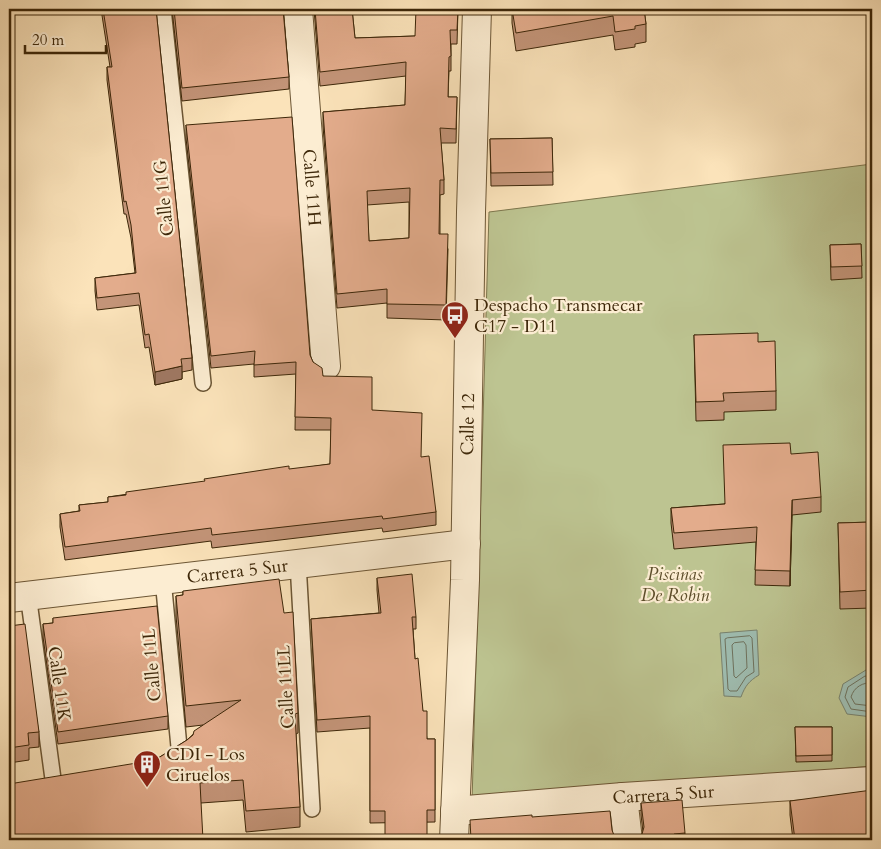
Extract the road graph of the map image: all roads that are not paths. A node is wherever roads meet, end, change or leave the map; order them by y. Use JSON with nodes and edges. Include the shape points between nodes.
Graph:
{"nodes":[{"id":1,"x":163,"y":9,"type":"edge"},
{"id":2,"x":298,"y":9,"type":"edge"},
{"id":3,"x":477,"y":9,"type":"edge"},
{"id":4,"x":326,"y":366,"type":"dead end"},
{"id":5,"x":203,"y":384,"type":"dead end"},
{"id":6,"x":466,"y":544,"type":"junction"},
{"id":7,"x":298,"y":563,"type":"junction"},
{"id":8,"x":164,"y":579,"type":"junction"},
{"id":9,"x":18,"y":596,"type":"edge"},
{"id":10,"x":179,"y":747,"type":"joint"},
{"id":11,"x":155,"y":762,"type":"edge"},
{"id":12,"x":81,"y":775,"type":"edge"},
{"id":13,"x":53,"y":779,"type":"junction"},
{"id":14,"x":872,"y":781,"type":"edge"},
{"id":15,"x":26,"y":782,"type":"edge"},
{"id":16,"x":623,"y":797,"type":"junction"},
{"id":17,"x":312,"y":809,"type":"dead end"},
{"id":18,"x":455,"y":811,"type":"junction"},
{"id":19,"x":454,"y":840,"type":"edge"},
{"id":20,"x":628,"y":840,"type":"edge"}],
"edges":[{"from":1,"to":5,"type":"lane","name":"Calle 11G"},
{"from":2,"to":4,"type":"street","name":"Calle 11H"},
{"from":3,"to":6,"type":"street","name":"Calle 12"},
{"from":6,"to":7,"type":"street","name":"Carrera 5 Sur"},
{"from":6,"to":18,"type":"street","name":"Calle 12"},
{"from":7,"to":8,"type":"street","name":"Carrera 5 Sur"},
{"from":7,"to":17,"type":"lane","name":"Calle 11LL"},
{"from":8,"to":9,"type":"street","name":"Carrera 5 Sur"},
{"from":8,"to":10,"type":"lane","name":"Calle 11L"},
{"from":9,"to":13,"type":"lane","name":"Calle 11K"},
{"from":10,"to":11,"type":"street"},
{"from":12,"to":13,"type":"street"},
{"from":13,"to":15,"type":"street"},
{"from":14,"to":16,"type":"street","name":"Carrera 5 Sur"},
{"from":16,"to":18,"type":"street","name":"Carrera 5 Sur"},
{"from":16,"to":20,"type":"street"},
{"from":18,"to":19,"type":"street","name":"Calle 12"}]}
